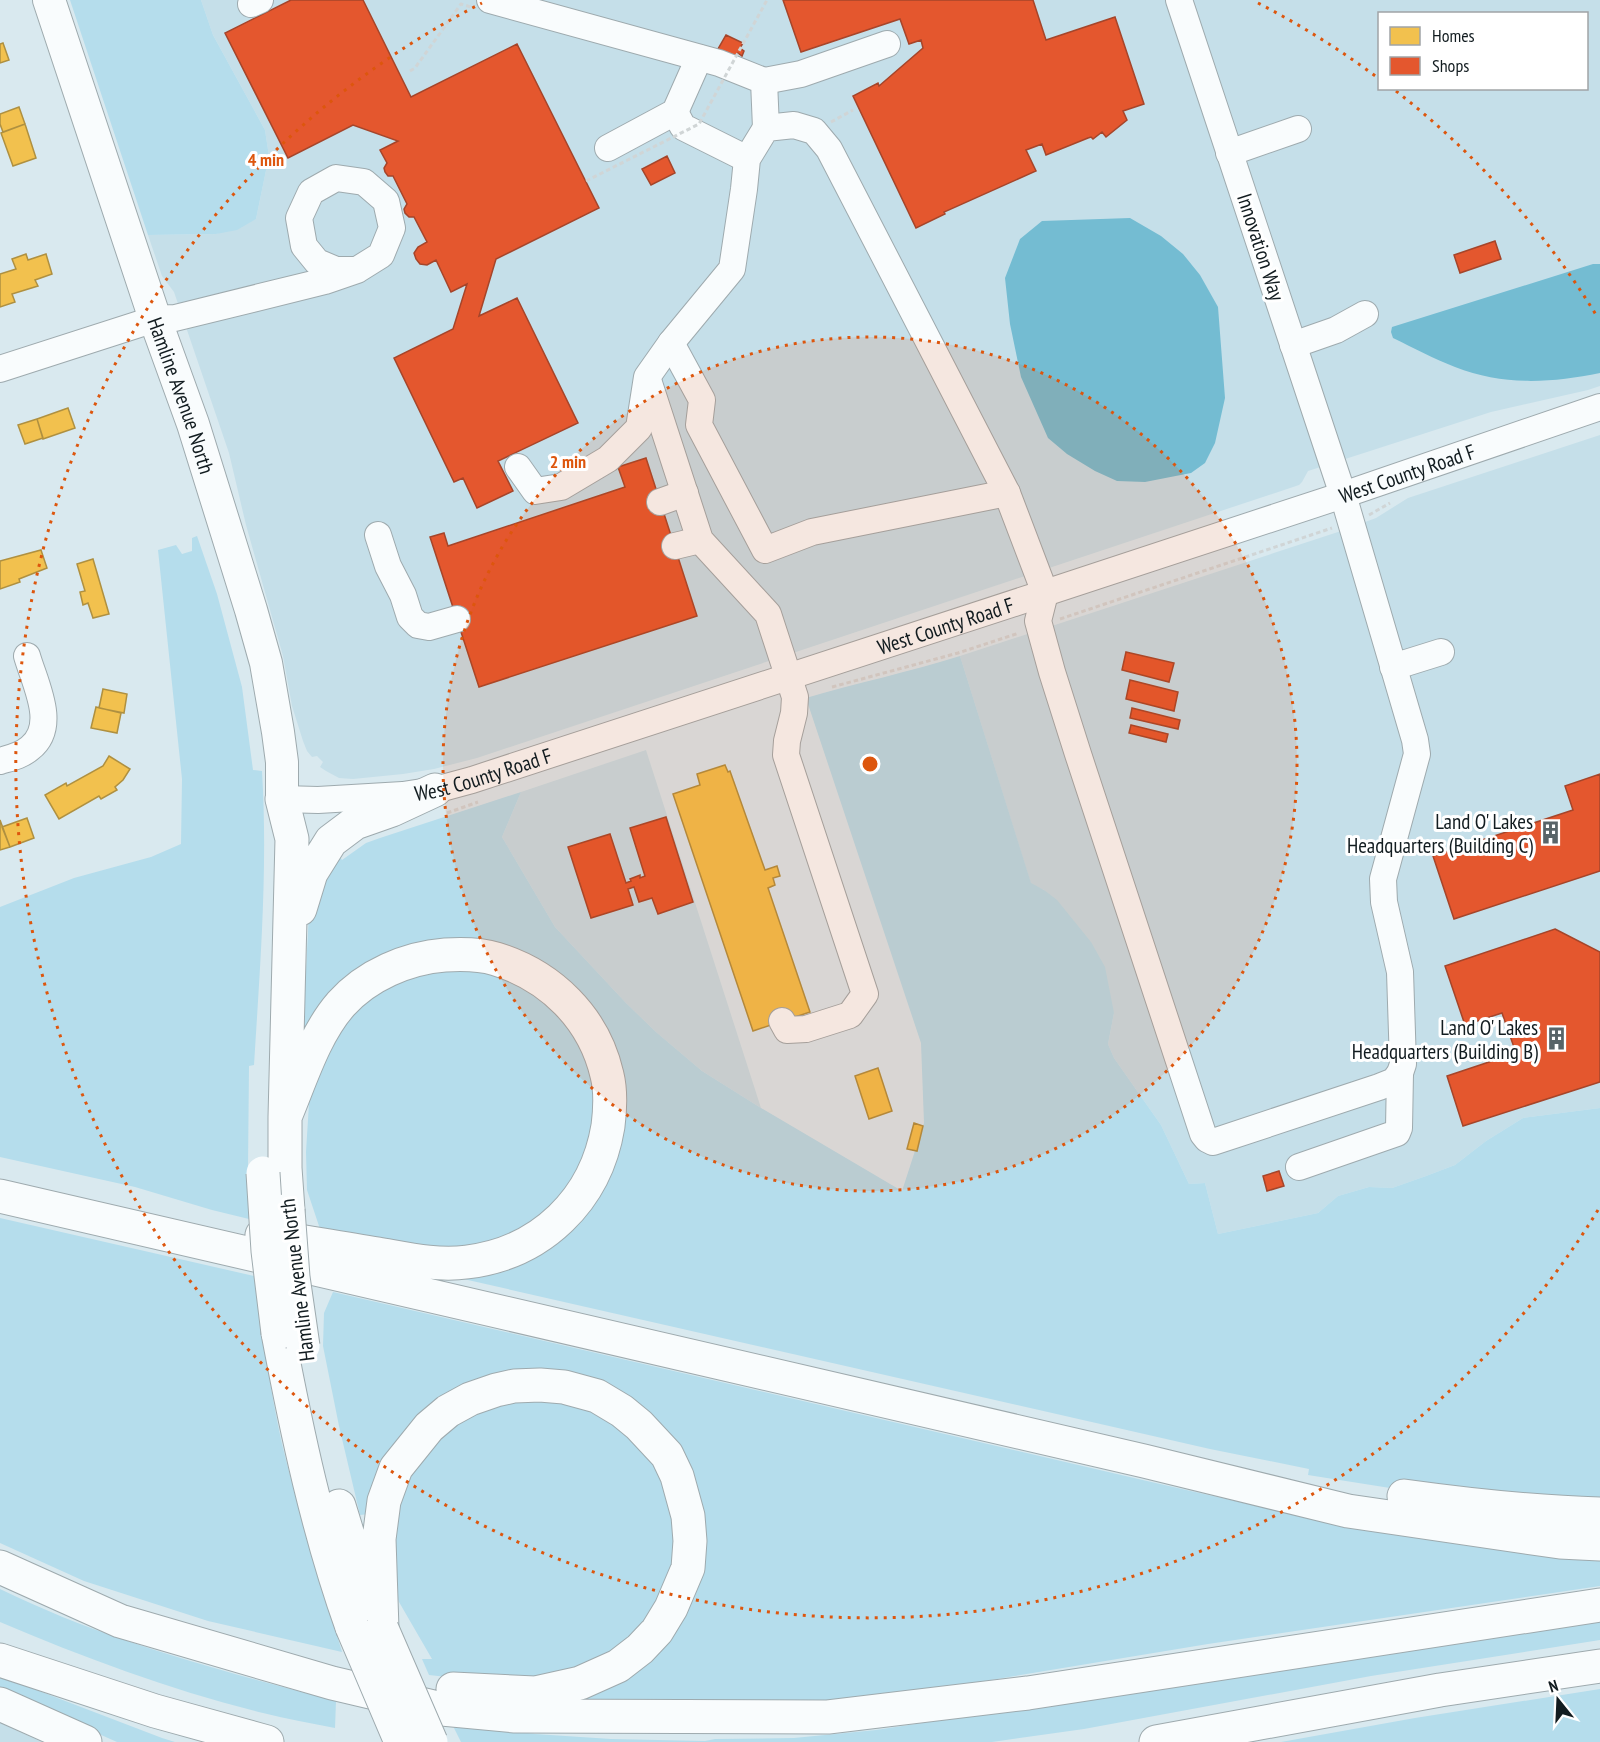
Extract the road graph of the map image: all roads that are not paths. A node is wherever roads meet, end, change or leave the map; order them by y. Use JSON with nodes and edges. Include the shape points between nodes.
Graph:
{"nodes":[{"id":1,"x":49,"y":0,"type":"edge"},
{"id":2,"x":1179,"y":0,"type":"edge"},
{"id":3,"x":484,"y":4,"type":"edge"},
{"id":4,"x":887,"y":44,"type":"dead end"},
{"id":5,"x":699,"y":58,"type":"junction"},
{"id":6,"x":764,"y":81,"type":"junction"},
{"id":7,"x":675,"y":112,"type":"junction"},
{"id":8,"x":766,"y":128,"type":"junction"},
{"id":9,"x":1298,"y":129,"type":"dead end"},
{"id":10,"x":608,"y":148,"type":"dead end"},
{"id":11,"x":1229,"y":153,"type":"junction"},
{"id":12,"x":747,"y":159,"type":"junction"},
{"id":13,"x":304,"y":246,"type":"junction"},
{"id":14,"x":357,"y":270,"type":"junction"},
{"id":15,"x":274,"y":293,"type":"junction"},
{"id":16,"x":1365,"y":314,"type":"dead end"},
{"id":17,"x":155,"y":320,"type":"junction"},
{"id":18,"x":671,"y":343,"type":"junction"},
{"id":19,"x":1293,"y":345,"type":"junction"},
{"id":20,"x":0,"y":369,"type":"edge"},
{"id":21,"x":647,"y":377,"type":"junction"},
{"id":22,"x":1600,"y":407,"type":"edge"},
{"id":23,"x":518,"y":467,"type":"dead end"},
{"id":24,"x":1007,"y":493,"type":"junction"},
{"id":25,"x":685,"y":494,"type":"junction"},
{"id":26,"x":1343,"y":495,"type":"junction"},
{"id":27,"x":660,"y":502,"type":"dead end"},
{"id":28,"x":378,"y":535,"type":"dead end"},
{"id":29,"x":700,"y":540,"type":"junction"},
{"id":30,"x":675,"y":546,"type":"dead end"},
{"id":31,"x":1045,"y":593,"type":"junction"},
{"id":32,"x":457,"y":619,"type":"dead end"},
{"id":33,"x":1441,"y":652,"type":"dead end"},
{"id":34,"x":27,"y":656,"type":"dead end"},
{"id":35,"x":1393,"y":667,"type":"junction"},
{"id":36,"x":793,"y":688,"type":"junction"},
{"id":37,"x":0,"y":761,"type":"edge"},
{"id":38,"x":282,"y":799,"type":"junction"},
{"id":39,"x":437,"y":803,"type":"junction"},
{"id":40,"x":291,"y":933,"type":"junction"},
{"id":41,"x":782,"y":1021,"type":"dead end"},
{"id":42,"x":1400,"y":1073,"type":"junction"},
{"id":43,"x":285,"y":1117,"type":"junction"},
{"id":44,"x":1299,"y":1167,"type":"dead end"},
{"id":45,"x":0,"y":1194,"type":"edge"},
{"id":46,"x":290,"y":1340,"type":"junction"},
{"id":47,"x":1144,"y":1461,"type":"junction"},
{"id":48,"x":1600,"y":1514,"type":"edge"},
{"id":49,"x":1600,"y":1545,"type":"edge"},
{"id":50,"x":0,"y":1567,"type":"edge"},
{"id":51,"x":1600,"y":1605,"type":"edge"},
{"id":52,"x":367,"y":1628,"type":"junction"},
{"id":53,"x":0,"y":1651,"type":"edge"},
{"id":54,"x":0,"y":1660,"type":"edge"},
{"id":55,"x":1600,"y":1666,"type":"edge"},
{"id":56,"x":44,"y":1675,"type":"junction"},
{"id":57,"x":332,"y":1683,"type":"junction"},
{"id":58,"x":0,"y":1704,"type":"edge"},
{"id":59,"x":86,"y":1742,"type":"edge"},
{"id":60,"x":267,"y":1742,"type":"edge"},
{"id":61,"x":401,"y":1742,"type":"edge"},
{"id":62,"x":431,"y":1742,"type":"edge"},
{"id":63,"x":1156,"y":1742,"type":"edge"}],
"edges":[{"from":1,"to":17,"type":"main road","name":"Hamline Avenue North"},
{"from":2,"to":11,"type":"street","name":"Innovation Way"},
{"from":3,"to":5,"type":"street"},
{"from":4,"to":6,"type":"street","via":[[801,74]]},
{"from":5,"to":6,"type":"street"},
{"from":5,"to":7,"type":"street"},
{"from":6,"to":8,"type":"street"},
{"from":7,"to":10,"type":"street"},
{"from":7,"to":12,"type":"street","via":[[682,127]]},
{"from":8,"to":12,"type":"street"},
{"from":8,"to":24,"type":"street","via":[[794,125],[814,131],[829,149]]},
{"from":9,"to":11,"type":"street"},
{"from":11,"to":19,"type":"street","name":"Innovation Way"},
{"from":12,"to":18,"type":"street","via":[[732,269]]},
{"from":13,"to":14,"type":"street","via":[[317,262],[336,270]]},
{"from":13,"to":14,"type":"street","via":[[299,218],[311,192],[336,178],[364,182],[386,201],[392,228],[381,255]]},
{"from":13,"to":15,"type":"street","via":[[300,274]]},
{"from":14,"to":15,"type":"street"},
{"from":15,"to":17,"type":"street"},
{"from":16,"to":19,"type":"street","via":[[1336,330]]},
{"from":17,"to":20,"type":"street"},
{"from":17,"to":38,"type":"main road","name":"Hamline Avenue North","via":[[193,424],[266,663],[282,762]]},
{"from":18,"to":21,"type":"street"},
{"from":18,"to":24,"type":"street","via":[[702,400],[699,425],[765,550],[812,532]]},
{"from":19,"to":26,"type":"street","name":"Innovation Way"},
{"from":21,"to":23,"type":"street","via":[[639,428],[608,459],[561,487],[535,492]]},
{"from":21,"to":25,"type":"street"},
{"from":22,"to":26,"type":"street","name":"West County Road F"},
{"from":24,"to":31,"type":"street"},
{"from":25,"to":27,"type":"street"},
{"from":25,"to":29,"type":"street"},
{"from":26,"to":31,"type":"street","name":"West County Road F"},
{"from":26,"to":35,"type":"street","name":"Innovation Way"},
{"from":28,"to":32,"type":"street","via":[[410,617],[418,625],[429,627]]},
{"from":29,"to":30,"type":"street"},
{"from":29,"to":36,"type":"street","via":[[768,614]]},
{"from":31,"to":36,"type":"street","name":"West County Road F"},
{"from":31,"to":42,"type":"street","via":[[1039,626],[1203,1134],[1213,1142],[1379,1087],[1394,1081]]},
{"from":33,"to":35,"type":"street"},
{"from":34,"to":37,"type":"street","via":[[44,711],[43,730],[31,748]]},
{"from":35,"to":42,"type":"street","name":"Innovation Way","via":[[1417,754],[1383,879],[1384,902],[1400,972],[1404,1056]]},
{"from":36,"to":39,"type":"street","name":"West County Road F","via":[[472,780]]},
{"from":36,"to":41,"type":"street","via":[[786,755],[865,994],[850,1015],[806,1029],[787,1030]]},
{"from":38,"to":39,"type":"street","name":"West County Road F","via":[[403,795]]},
{"from":38,"to":40,"type":"highway","name":"Hamline Avenue North","via":[[292,839]]},
{"from":38,"to":46,"type":"highway","name":"Hamline Avenue North","bridge":true,"via":[[275,841],[263,1173],[268,1251]]},
{"from":39,"to":40,"type":"highway","via":[[392,810],[355,823],[331,842],[311,873]]},
{"from":40,"to":43,"type":"highway","name":"Hamline Avenue North"},
{"from":42,"to":44,"type":"street","name":"Innovation Way","via":[[1397,1133]]},
{"from":43,"to":45,"type":"highway","via":[[323,1028],[342,1004],[364,984],[425,957],[463,954],[494,958],[526,970],[580,1014],[608,1076],[610,1111],[604,1147],[591,1180],[569,1212],[539,1236],[508,1252],[466,1262],[426,1262]]},
{"from":43,"to":46,"type":"highway","name":"Hamline Avenue North","bridge":true,"via":[[293,1277]]},
{"from":45,"to":47,"type":"highway"},
{"from":46,"to":52,"type":"highway","name":"Hamline Avenue North","via":[[299,1439],[339,1590]]},
{"from":47,"to":48,"type":"highway","via":[[1210,1463],[1471,1505]]},
{"from":47,"to":49,"type":"highway","via":[[1348,1510]]},
{"from":50,"to":57,"type":"highway","via":[[120,1621]]},
{"from":51,"to":57,"type":"highway","via":[[1028,1693],[828,1717],[515,1716],[442,1709]]},
{"from":52,"to":57,"type":"highway","via":[[384,1500],[396,1468],[429,1426],[448,1411],[496,1390],[564,1387],[597,1396],[622,1411],[668,1455],[688,1516],[688,1568],[657,1631],[618,1666],[580,1683],[535,1693]]},
{"from":52,"to":61,"type":"highway","name":"Hamline Avenue North","bridge":true},
{"from":52,"to":62,"type":"highway","name":"Hamline Avenue North","bridge":true},
{"from":53,"to":56,"type":"highway"},
{"from":54,"to":56,"type":"highway"},
{"from":55,"to":63,"type":"highway","via":[[1440,1690]]},
{"from":56,"to":60,"type":"highway"},
{"from":58,"to":59,"type":"highway"}]}
